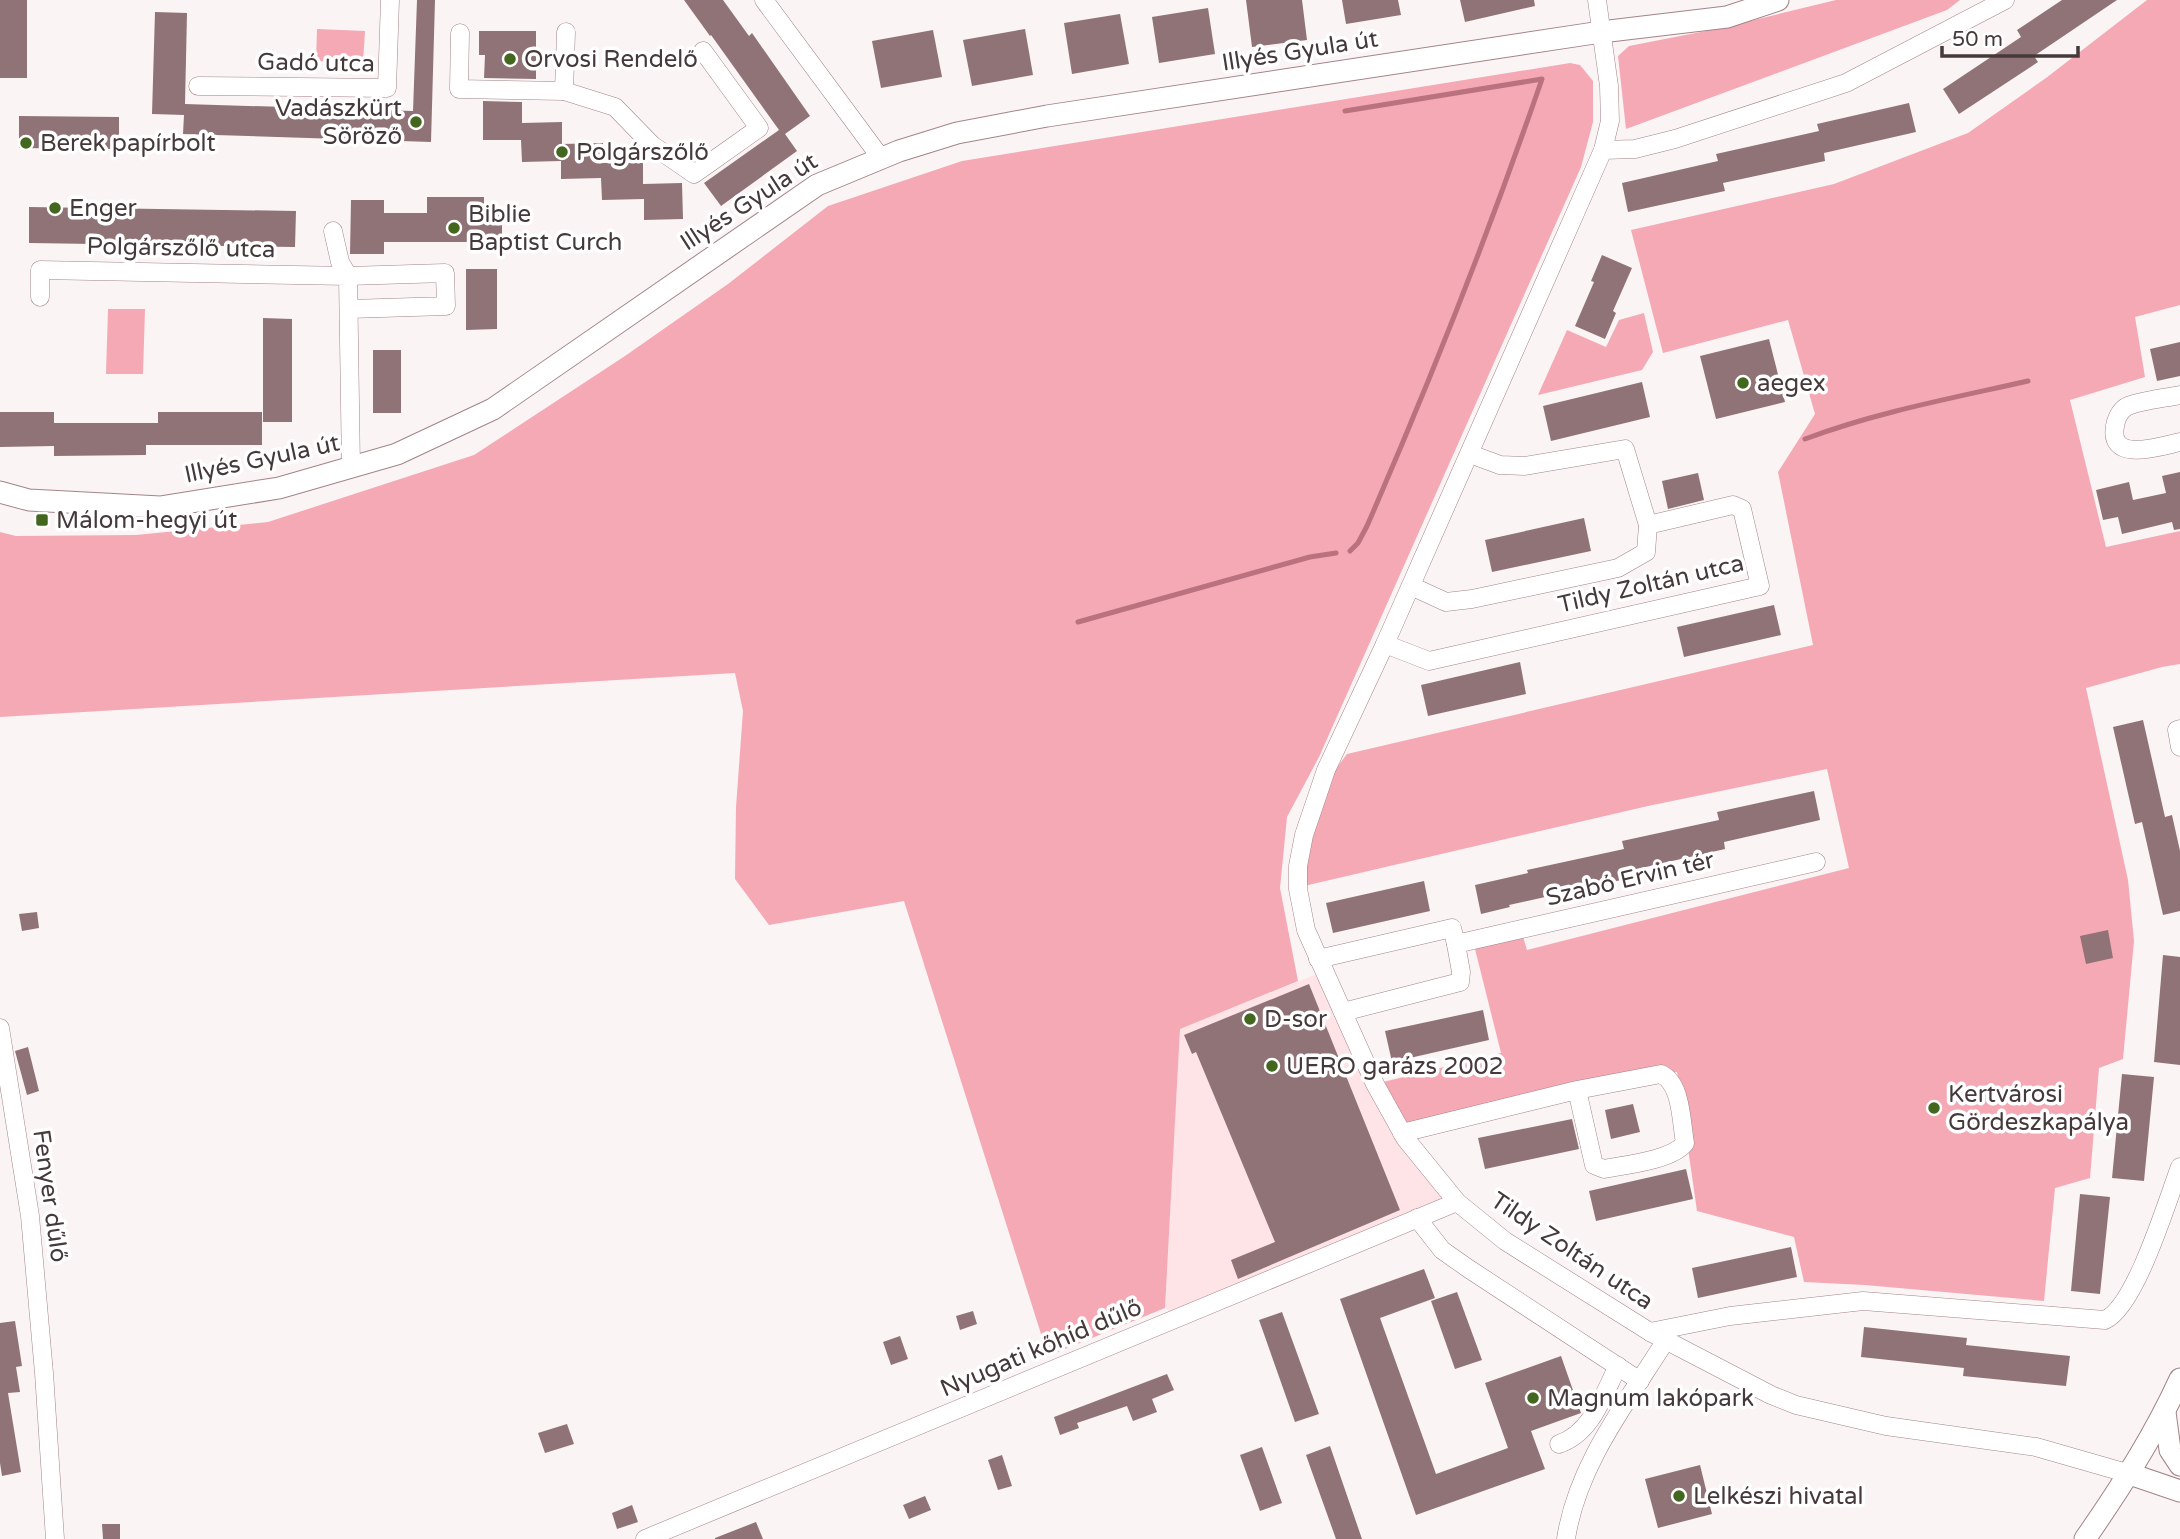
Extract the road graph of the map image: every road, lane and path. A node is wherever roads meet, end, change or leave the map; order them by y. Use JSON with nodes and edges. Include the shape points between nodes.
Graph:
{"nodes":[{"id":1,"x":390,"y":0,"type":"edge"},
{"id":2,"x":764,"y":0,"type":"edge"},
{"id":3,"x":1597,"y":0,"type":"edge"},
{"id":4,"x":1778,"y":0,"type":"edge"},
{"id":5,"x":2005,"y":0,"type":"edge"},
{"id":6,"x":566,"y":32,"type":"dead end"},
{"id":7,"x":1601,"y":32,"type":"junction"},
{"id":8,"x":460,"y":33,"type":"dead end"},
{"id":9,"x":703,"y":51,"type":"dead end"},
{"id":10,"x":198,"y":86,"type":"dead end"},
{"id":11,"x":564,"y":92,"type":"junction"},
{"id":12,"x":1603,"y":149,"type":"junction"},
{"id":13,"x":881,"y":158,"type":"junction"},
{"id":14,"x":333,"y":231,"type":"dead end"},
{"id":15,"x":348,"y":276,"type":"junction"},
{"id":16,"x":40,"y":297,"type":"dead end"},
{"id":17,"x":349,"y":309,"type":"junction"},
{"id":18,"x":2180,"y":395,"type":"edge"},
{"id":19,"x":2180,"y":442,"type":"edge"},
{"id":20,"x":1470,"y":454,"type":"junction"},
{"id":21,"x":351,"y":468,"type":"junction"},
{"id":22,"x":0,"y":492,"type":"edge"},
{"id":23,"x":1647,"y":525,"type":"junction"},
{"id":24,"x":1411,"y":586,"type":"junction"},
{"id":25,"x":1385,"y":644,"type":"junction"},
{"id":26,"x":2180,"y":729,"type":"edge"},
{"id":27,"x":2180,"y":747,"type":"edge"},
{"id":28,"x":1816,"y":862,"type":"dead end"},
{"id":29,"x":1456,"y":944,"type":"junction"},
{"id":30,"x":1318,"y":959,"type":"junction"},
{"id":31,"x":1342,"y":1012,"type":"junction"},
{"id":32,"x":0,"y":1028,"type":"edge"},
{"id":33,"x":1577,"y":1090,"type":"junction"},
{"id":34,"x":1402,"y":1133,"type":"junction"},
{"id":35,"x":2180,"y":1167,"type":"edge"},
{"id":36,"x":1457,"y":1202,"type":"junction"},
{"id":37,"x":1417,"y":1219,"type":"junction"},
{"id":38,"x":1658,"y":1336,"type":"junction"},
{"id":39,"x":1618,"y":1366,"type":"junction"},
{"id":40,"x":2180,"y":1379,"type":"edge"},
{"id":41,"x":1640,"y":1381,"type":"junction"},
{"id":42,"x":2165,"y":1412,"type":"junction"},
{"id":43,"x":1559,"y":1444,"type":"dead end"},
{"id":44,"x":2180,"y":1465,"type":"edge"},
{"id":45,"x":2130,"y":1474,"type":"junction"},
{"id":46,"x":2180,"y":1491,"type":"edge"},
{"id":47,"x":55,"y":1539,"type":"edge"},
{"id":48,"x":645,"y":1539,"type":"edge"},
{"id":49,"x":1566,"y":1539,"type":"edge"},
{"id":50,"x":2085,"y":1539,"type":"edge"}],
"edges":[{"from":1,"to":10,"type":"street","name":"Gadó utca","via":[[387,88]]},
{"from":2,"to":13,"type":"street"},
{"from":3,"to":7,"type":"street","name":"Tildy Zoltán utca"},
{"from":4,"to":7,"type":"street","name":"Illyés Gyula út","via":[[1727,17]]},
{"from":5,"to":12,"type":"street","via":[[1846,83],[1675,139],[1635,149]]},
{"from":6,"to":11,"type":"street"},
{"from":7,"to":12,"type":"street","name":"Tildy Zoltán utca","via":[[1610,121]]},
{"from":7,"to":13,"type":"street","name":"Illyés Gyula út","via":[[1047,116],[957,133]]},
{"from":8,"to":11,"type":"street","via":[[458,89]]},
{"from":9,"to":11,"type":"street","via":[[759,128],[694,174],[652,145],[615,107]]},
{"from":12,"to":20,"type":"street","name":"Tildy Zoltán utca"},
{"from":13,"to":21,"type":"street","name":"Illyés Gyula út","via":[[817,185],[493,409],[397,454]]},
{"from":14,"to":15,"type":"street"},
{"from":15,"to":16,"type":"street","name":"Polgárszőlő utca","via":[[40,270]]},
{"from":15,"to":17,"type":"street"},
{"from":15,"to":17,"type":"street","name":"Polgárszőlő utca","via":[[445,273],[446,306]]},
{"from":17,"to":21,"type":"street"},
{"from":18,"to":19,"type":"street","via":[[2126,407],[2117,416],[2114,429],[2125,449],[2134,451]]},
{"from":20,"to":23,"type":"street","name":"Tildy Zoltán utca","via":[[1500,465],[1525,466],[1626,449]]},
{"from":20,"to":24,"type":"street","name":"Tildy Zoltán utca"},
{"from":21,"to":22,"type":"street","name":"Illyés Gyula út","via":[[279,488],[160,507],[29,500]]},
{"from":23,"to":24,"type":"street","name":"Tildy Zoltán utca","via":[[1646,552],[1618,568],[1472,600],[1446,602]]},
{"from":23,"to":25,"type":"street","name":"Tildy Zoltán utca","via":[[1733,505],[1742,509],[1759,586],[1429,661]]},
{"from":24,"to":25,"type":"street","name":"Tildy Zoltán utca"},
{"from":25,"to":30,"type":"street","name":"Tildy Zoltán utca","via":[[1326,770],[1304,835],[1298,889],[1306,930]]},
{"from":26,"to":27,"type":"street"},
{"from":28,"to":29,"type":"street","name":"Szabó Ervin tér"},
{"from":29,"to":30,"type":"street","via":[[1452,928]]},
{"from":29,"to":31,"type":"street","via":[[1460,982]]},
{"from":30,"to":31,"type":"street","name":"Tildy Zoltán utca"},
{"from":31,"to":34,"type":"street","name":"Tildy Zoltán utca"},
{"from":32,"to":47,"type":"street","name":"Fenyer dűlő","via":[[30,1216]]},
{"from":33,"to":33,"type":"street","via":[[1661,1074],[1674,1087],[1685,1143],[1664,1156],[1604,1169],[1594,1165]]},
{"from":33,"to":34,"type":"street"},
{"from":34,"to":36,"type":"street","name":"Tildy Zoltán utca"},
{"from":35,"to":38,"type":"street","name":"Tildy Zoltán utca","via":[[2139,1276],[2128,1297],[2105,1320],[1863,1301],[1730,1316]]},
{"from":36,"to":37,"type":"street","name":"Nyugati kőhíd dűlő"},
{"from":36,"to":38,"type":"street","name":"Tildy Zoltán utca","via":[[1505,1241]]},
{"from":37,"to":39,"type":"street","via":[[1442,1250]]},
{"from":37,"to":48,"type":"street","name":"Nyugati kőhíd dűlő"},
{"from":38,"to":41,"type":"street"},
{"from":38,"to":45,"type":"street","name":"Tildy Zoltán utca","via":[[1796,1405],[1886,1426],[2036,1447]]},
{"from":39,"to":41,"type":"street"},
{"from":39,"to":43,"type":"street","via":[[1588,1425]]},
{"from":40,"to":42,"type":"street"},
{"from":41,"to":49,"type":"street","via":[[1578,1490]]},
{"from":42,"to":44,"type":"street","via":[[2170,1450]]},
{"from":42,"to":45,"type":"street"},
{"from":45,"to":46,"type":"street"},
{"from":45,"to":50,"type":"street"}]}
